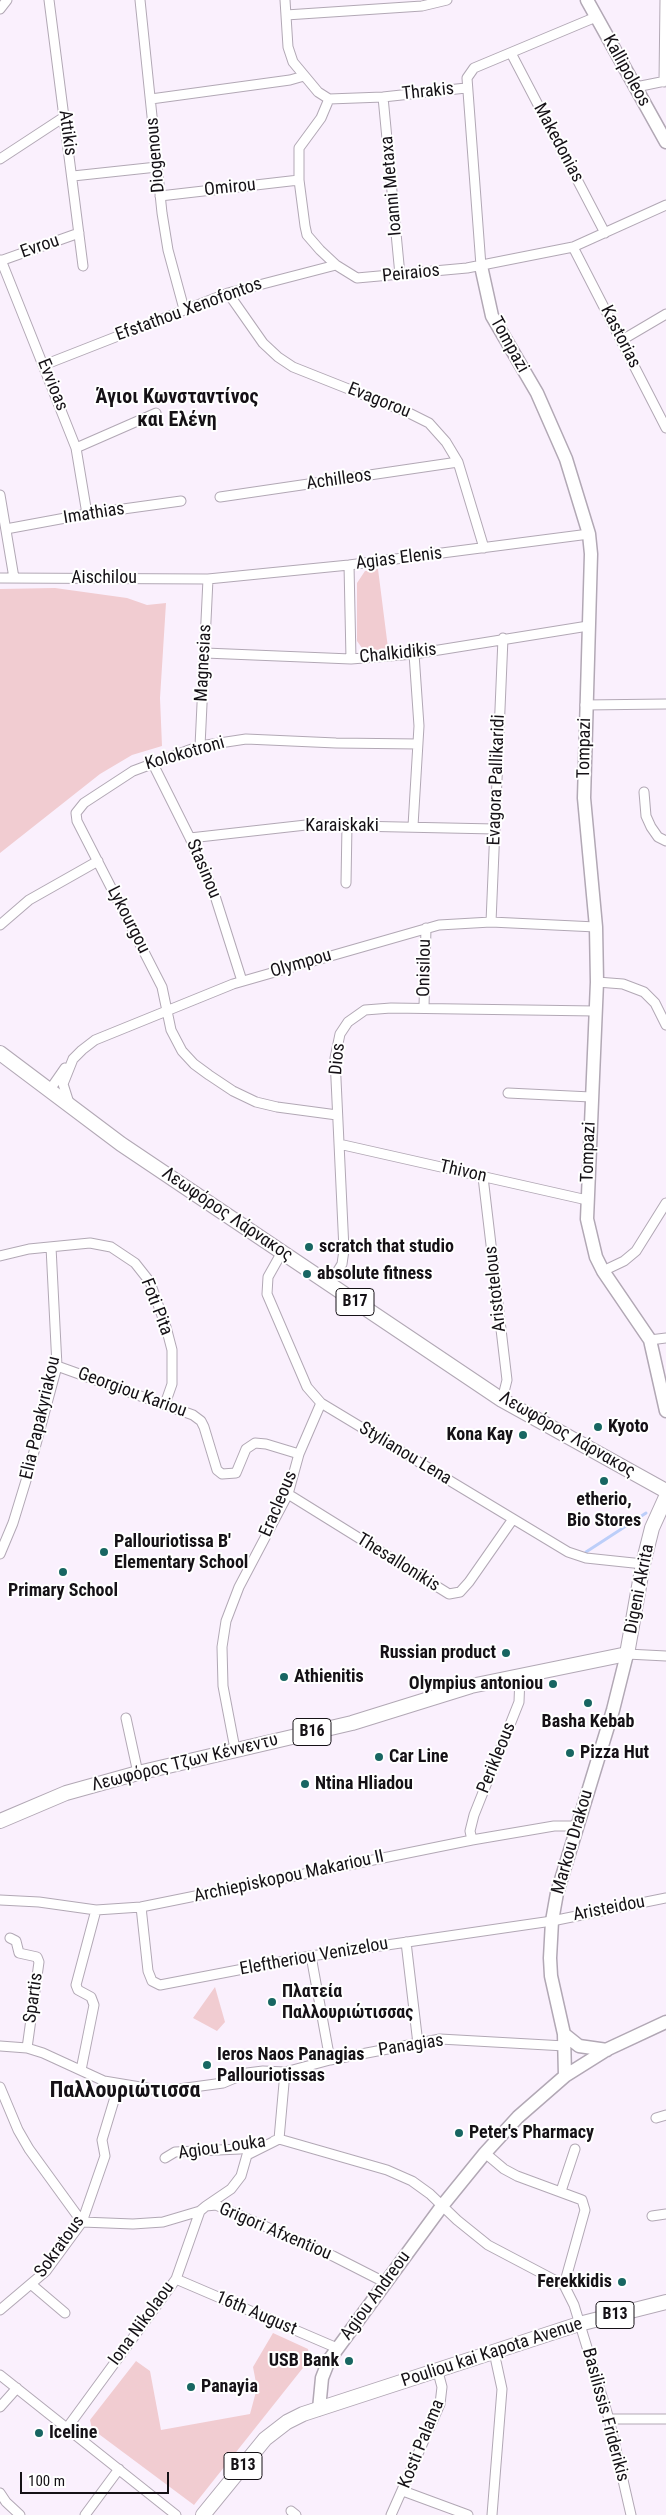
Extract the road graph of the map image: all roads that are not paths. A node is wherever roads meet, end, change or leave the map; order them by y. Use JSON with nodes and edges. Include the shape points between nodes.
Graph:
{"nodes":[{"id":1,"x":8,"y":0,"type":"edge"},
{"id":2,"x":49,"y":0,"type":"edge"},
{"id":3,"x":140,"y":0,"type":"edge"},
{"id":4,"x":285,"y":0,"type":"edge"},
{"id":5,"x":446,"y":0,"type":"edge"},
{"id":6,"x":587,"y":0,"type":"edge"},
{"id":7,"x":665,"y":0,"type":"edge"},
{"id":8,"x":0,"y":9,"type":"edge"},
{"id":9,"x":286,"y":15,"type":"junction"},
{"id":10,"x":596,"y":17,"type":"junction"},
{"id":11,"x":511,"y":53,"type":"junction"},
{"id":12,"x":304,"y":76,"type":"junction"},
{"id":13,"x":665,"y":82,"type":"edge"},
{"id":14,"x":636,"y":87,"type":"junction"},
{"id":15,"x":466,"y":88,"type":"junction"},
{"id":16,"x":383,"y":97,"type":"junction"},
{"id":17,"x":151,"y":99,"type":"junction"},
{"id":18,"x":329,"y":99,"type":"junction"},
{"id":19,"x":64,"y":117,"type":"junction"},
{"id":20,"x":666,"y":142,"type":"edge"},
{"id":21,"x":0,"y":159,"type":"edge"},
{"id":22,"x":157,"y":167,"type":"junction"},
{"id":23,"x":73,"y":176,"type":"junction"},
{"id":24,"x":300,"y":180,"type":"junction"},
{"id":25,"x":160,"y":196,"type":"junction"},
{"id":26,"x":666,"y":204,"type":"edge"},
{"id":27,"x":79,"y":233,"type":"junction"},
{"id":28,"x":605,"y":233,"type":"junction"},
{"id":29,"x":574,"y":247,"type":"junction"},
{"id":30,"x":0,"y":260,"type":"edge"},
{"id":31,"x":336,"y":265,"type":"junction"},
{"id":32,"x":83,"y":266,"type":"dead end"},
{"id":33,"x":481,"y":266,"type":"junction"},
{"id":34,"x":400,"y":275,"type":"junction"},
{"id":35,"x":228,"y":292,"type":"junction"},
{"id":36,"x":184,"y":309,"type":"junction"},
{"id":37,"x":666,"y":314,"type":"edge"},
{"id":38,"x":622,"y":340,"type":"junction"},
{"id":39,"x":44,"y":365,"type":"junction"},
{"id":40,"x":156,"y":413,"type":"dead end"},
{"id":41,"x":666,"y":428,"type":"edge"},
{"id":42,"x":76,"y":448,"type":"junction"},
{"id":43,"x":458,"y":462,"type":"junction"},
{"id":44,"x":0,"y":495,"type":"edge"},
{"id":45,"x":220,"y":497,"type":"dead end"},
{"id":46,"x":181,"y":501,"type":"dead end"},
{"id":47,"x":87,"y":514,"type":"junction"},
{"id":48,"x":6,"y":529,"type":"junction"},
{"id":49,"x":589,"y":534,"type":"junction"},
{"id":50,"x":484,"y":548,"type":"junction"},
{"id":51,"x":349,"y":565,"type":"junction"},
{"id":52,"x":0,"y":578,"type":"edge"},
{"id":53,"x":14,"y":578,"type":"junction"},
{"id":54,"x":208,"y":579,"type":"junction"},
{"id":55,"x":588,"y":626,"type":"junction"},
{"id":56,"x":503,"y":638,"type":"junction"},
{"id":57,"x":205,"y":653,"type":"junction"},
{"id":58,"x":414,"y":654,"type":"junction"},
{"id":59,"x":351,"y":659,"type":"junction"},
{"id":60,"x":666,"y":704,"type":"edge"},
{"id":61,"x":585,"y":705,"type":"junction"},
{"id":62,"x":418,"y":744,"type":"junction"},
{"id":63,"x":200,"y":746,"type":"junction"},
{"id":64,"x":152,"y":762,"type":"junction"},
{"id":65,"x":644,"y":792,"type":"dead end"},
{"id":66,"x":347,"y":825,"type":"junction"},
{"id":67,"x":413,"y":826,"type":"junction"},
{"id":68,"x":495,"y":829,"type":"junction"},
{"id":69,"x":82,"y":830,"type":"joint"},
{"id":70,"x":190,"y":838,"type":"junction"},
{"id":71,"x":666,"y":841,"type":"edge"},
{"id":72,"x":98,"y":861,"type":"junction"},
{"id":73,"x":346,"y":883,"type":"dead end"},
{"id":74,"x":491,"y":922,"type":"junction"},
{"id":75,"x":0,"y":925,"type":"edge"},
{"id":76,"x":596,"y":927,"type":"junction"},
{"id":77,"x":426,"y":928,"type":"junction"},
{"id":78,"x":242,"y":981,"type":"junction"},
{"id":79,"x":597,"y":982,"type":"junction"},
{"id":80,"x":424,"y":1007,"type":"junction"},
{"id":81,"x":595,"y":1011,"type":"junction"},
{"id":82,"x":166,"y":1012,"type":"junction"},
{"id":83,"x":666,"y":1025,"type":"edge"},
{"id":84,"x":0,"y":1054,"type":"edge"},
{"id":85,"x":73,"y":1059,"type":"junction"},
{"id":86,"x":63,"y":1071,"type":"junction"},
{"id":87,"x":31,"y":1077,"type":"junction"},
{"id":88,"x":49,"y":1090,"type":"junction"},
{"id":89,"x":508,"y":1092,"type":"dead end"},
{"id":90,"x":591,"y":1097,"type":"junction"},
{"id":91,"x":70,"y":1106,"type":"junction"},
{"id":92,"x":336,"y":1115,"type":"junction"},
{"id":93,"x":339,"y":1144,"type":"junction"},
{"id":94,"x":483,"y":1177,"type":"junction"},
{"id":95,"x":587,"y":1200,"type":"junction"},
{"id":96,"x":666,"y":1203,"type":"edge"},
{"id":97,"x":51,"y":1247,"type":"junction"},
{"id":98,"x":282,"y":1252,"type":"junction"},
{"id":99,"x":0,"y":1256,"type":"edge"},
{"id":100,"x":603,"y":1271,"type":"junction"},
{"id":101,"x":329,"y":1285,"type":"junction"},
{"id":102,"x":666,"y":1338,"type":"edge"},
{"id":103,"x":650,"y":1340,"type":"junction"},
{"id":104,"x":57,"y":1366,"type":"junction"},
{"id":105,"x":502,"y":1400,"type":"junction"},
{"id":106,"x":321,"y":1403,"type":"junction"},
{"id":107,"x":165,"y":1404,"type":"junction"},
{"id":108,"x":666,"y":1411,"type":"edge"},
{"id":109,"x":299,"y":1454,"type":"junction"},
{"id":110,"x":666,"y":1491,"type":"edge"},
{"id":111,"x":288,"y":1494,"type":"junction"},
{"id":112,"x":666,"y":1497,"type":"edge"},
{"id":113,"x":512,"y":1519,"type":"junction"},
{"id":114,"x":0,"y":1554,"type":"edge"},
{"id":115,"x":643,"y":1564,"type":"junction"},
{"id":116,"x":627,"y":1654,"type":"junction"},
{"id":117,"x":666,"y":1656,"type":"edge"},
{"id":118,"x":520,"y":1676,"type":"junction"},
{"id":119,"x":126,"y":1718,"type":"dead end"},
{"id":120,"x":235,"y":1749,"type":"junction"},
{"id":121,"x":138,"y":1773,"type":"junction"},
{"id":122,"x":0,"y":1821,"type":"edge"},
{"id":123,"x":576,"y":1826,"type":"junction"},
{"id":124,"x":472,"y":1840,"type":"junction"},
{"id":125,"x":666,"y":1898,"type":"edge"},
{"id":126,"x":0,"y":1900,"type":"edge"},
{"id":127,"x":141,"y":1907,"type":"junction"},
{"id":128,"x":96,"y":1910,"type":"junction"},
{"id":129,"x":552,"y":1921,"type":"junction"},
{"id":130,"x":10,"y":1938,"type":"dead end"},
{"id":131,"x":406,"y":1942,"type":"junction"},
{"id":132,"x":311,"y":1956,"type":"junction"},
{"id":133,"x":666,"y":2022,"type":"edge"},
{"id":134,"x":565,"y":2040,"type":"junction"},
{"id":135,"x":418,"y":2044,"type":"junction"},
{"id":136,"x":0,"y":2046,"type":"edge"},
{"id":137,"x":27,"y":2048,"type":"junction"},
{"id":138,"x":608,"y":2050,"type":"junction"},
{"id":139,"x":330,"y":2060,"type":"junction"},
{"id":140,"x":581,"y":2066,"type":"junction"},
{"id":141,"x":81,"y":2070,"type":"junction"},
{"id":142,"x":285,"y":2072,"type":"junction"},
{"id":143,"x":565,"y":2076,"type":"junction"},
{"id":144,"x":119,"y":2084,"type":"junction"},
{"id":145,"x":0,"y":2087,"type":"edge"},
{"id":146,"x":666,"y":2116,"type":"edge"},
{"id":147,"x":656,"y":2118,"type":"dead end"},
{"id":148,"x":279,"y":2139,"type":"junction"},
{"id":149,"x":575,"y":2149,"type":"dead end"},
{"id":150,"x":485,"y":2153,"type":"junction"},
{"id":151,"x":165,"y":2158,"type":"dead end"},
{"id":152,"x":561,"y":2191,"type":"junction"},
{"id":153,"x":442,"y":2206,"type":"junction"},
{"id":154,"x":203,"y":2208,"type":"junction"},
{"id":155,"x":666,"y":2214,"type":"edge"},
{"id":156,"x":652,"y":2216,"type":"dead end"},
{"id":157,"x":82,"y":2222,"type":"junction"},
{"id":158,"x":176,"y":2279,"type":"junction"},
{"id":159,"x":386,"y":2283,"type":"junction"},
{"id":160,"x":32,"y":2285,"type":"junction"},
{"id":161,"x":564,"y":2286,"type":"junction"},
{"id":162,"x":666,"y":2302,"type":"edge"},
{"id":163,"x":1,"y":2308,"type":"edge"},
{"id":164,"x":66,"y":2314,"type":"dead end"},
{"id":165,"x":579,"y":2324,"type":"junction"},
{"id":166,"x":337,"y":2348,"type":"junction"},
{"id":167,"x":494,"y":2352,"type":"junction"},
{"id":168,"x":438,"y":2372,"type":"junction"},
{"id":169,"x":0,"y":2375,"type":"edge"},
{"id":170,"x":17,"y":2388,"type":"junction"},
{"id":171,"x":0,"y":2407,"type":"edge"},
{"id":172,"x":319,"y":2408,"type":"junction"},
{"id":173,"x":609,"y":2419,"type":"junction"},
{"id":174,"x":666,"y":2419,"type":"edge"},
{"id":175,"x":67,"y":2428,"type":"junction"},
{"id":176,"x":119,"y":2469,"type":"junction"},
{"id":177,"x":403,"y":2491,"type":"junction"},
{"id":178,"x":0,"y":2493,"type":"edge"},
{"id":179,"x":20,"y":2515,"type":"edge"},
{"id":180,"x":86,"y":2515,"type":"edge"},
{"id":181,"x":176,"y":2515,"type":"edge"},
{"id":182,"x":203,"y":2515,"type":"edge"},
{"id":183,"x":392,"y":2515,"type":"edge"},
{"id":184,"x":468,"y":2515,"type":"edge"},
{"id":185,"x":492,"y":2515,"type":"edge"},
{"id":186,"x":631,"y":2515,"type":"edge"}],
"edges":[{"from":1,"to":8,"type":"street"},
{"from":2,"to":19,"type":"street","name":"Attikis"},
{"from":3,"to":17,"type":"street","name":"Diogenous"},
{"from":4,"to":9,"type":"street"},
{"from":5,"to":9,"type":"street","via":[[422,6]]},
{"from":6,"to":10,"type":"main road","name":"Kallipoleos"},
{"from":7,"to":13,"type":"street"},
{"from":9,"to":12,"type":"street","via":[[290,54]]},
{"from":10,"to":11,"type":"street","name":"Thrakis"},
{"from":10,"to":14,"type":"main road","name":"Kallipoleos"},
{"from":11,"to":15,"type":"street","name":"Thrakis","via":[[474,68],[467,78]]},
{"from":11,"to":28,"type":"street","name":"Makedonias"},
{"from":12,"to":17,"type":"street"},
{"from":12,"to":18,"type":"street"},
{"from":13,"to":14,"type":"street"},
{"from":14,"to":20,"type":"main road","name":"Kallipoleos"},
{"from":15,"to":16,"type":"street","name":"Thrakis"},
{"from":15,"to":33,"type":"street","name":"Tompazi","via":[[480,224]]},
{"from":16,"to":18,"type":"street","name":"Thrakis"},
{"from":16,"to":34,"type":"street","name":"Ioanni Metaxa"},
{"from":17,"to":22,"type":"street","name":"Diogenous"},
{"from":18,"to":24,"type":"street","name":"Peiraios","via":[[321,118],[299,148]]},
{"from":19,"to":21,"type":"street"},
{"from":19,"to":23,"type":"street","name":"Attikis"},
{"from":22,"to":23,"type":"street"},
{"from":22,"to":25,"type":"street","name":"Diogenous"},
{"from":23,"to":27,"type":"street","name":"Attikis"},
{"from":24,"to":25,"type":"street","name":"Omirou"},
{"from":24,"to":31,"type":"street","name":"Peiraios","via":[[307,235]]},
{"from":25,"to":36,"type":"street","name":"Diogenous","via":[[168,250]]},
{"from":26,"to":28,"type":"street","name":"Peiraios"},
{"from":27,"to":30,"type":"street","name":"Evrou"},
{"from":27,"to":32,"type":"street","name":"Attikis"},
{"from":28,"to":29,"type":"street","name":"Peiraios"},
{"from":29,"to":33,"type":"street","name":"Peiraios"},
{"from":29,"to":38,"type":"street","name":"Kastorias"},
{"from":30,"to":39,"type":"street","name":"Evvioas"},
{"from":31,"to":34,"type":"street","name":"Peiraios","via":[[352,276],[362,278]]},
{"from":31,"to":35,"type":"street","name":"Efstathou Xenofontos"},
{"from":33,"to":34,"type":"street","name":"Peiraios"},
{"from":33,"to":49,"type":"main road","name":"Tompazi","via":[[492,316],[537,393],[566,459]]},
{"from":35,"to":36,"type":"street","name":"Efstathou Xenofontos"},
{"from":35,"to":43,"type":"street","name":"Evagorou","via":[[263,344],[278,358],[429,423]]},
{"from":36,"to":39,"type":"street","name":"Efstathou Xenofontos"},
{"from":37,"to":38,"type":"street"},
{"from":38,"to":41,"type":"street","name":"Kastorias"},
{"from":39,"to":42,"type":"street","name":"Evvioas"},
{"from":40,"to":42,"type":"street"},
{"from":42,"to":47,"type":"street","name":"Evvioas"},
{"from":43,"to":45,"type":"street","name":"Achilleos"},
{"from":43,"to":50,"type":"street","name":"Evagorou"},
{"from":44,"to":48,"type":"street"},
{"from":46,"to":47,"type":"street","name":"Imathias"},
{"from":47,"to":48,"type":"street","name":"Imathias"},
{"from":48,"to":53,"type":"street"},
{"from":49,"to":50,"type":"street","name":"Agias Elenis"},
{"from":49,"to":55,"type":"main road","name":"Tompazi"},
{"from":50,"to":51,"type":"street","name":"Agias Elenis"},
{"from":51,"to":54,"type":"street","name":"Agias Elenis"},
{"from":51,"to":59,"type":"street"},
{"from":52,"to":53,"type":"street","name":"Aischilou"},
{"from":53,"to":54,"type":"street","name":"Aischilou"},
{"from":54,"to":57,"type":"street","name":"Magnesias"},
{"from":55,"to":56,"type":"street","name":"Chalkidikis"},
{"from":55,"to":61,"type":"main road","name":"Tompazi"},
{"from":56,"to":58,"type":"street","name":"Chalkidikis"},
{"from":56,"to":68,"type":"street","name":"Evagora Pallikaridi"},
{"from":57,"to":59,"type":"street","name":"Chalkidikis"},
{"from":57,"to":63,"type":"street","name":"Magnesias"},
{"from":58,"to":59,"type":"street","name":"Chalkidikis"},
{"from":58,"to":62,"type":"street"},
{"from":60,"to":61,"type":"street"},
{"from":61,"to":76,"type":"main road","name":"Tompazi","via":[[584,798]]},
{"from":62,"to":63,"type":"street","name":"Kolokotroni","via":[[246,739]]},
{"from":62,"to":67,"type":"street"},
{"from":63,"to":64,"type":"street","name":"Kolokotroni"},
{"from":64,"to":69,"type":"street","name":"Kolokotroni","via":[[114,781],[78,808],[76,817]]},
{"from":64,"to":70,"type":"street","name":"Stasinou"},
{"from":65,"to":71,"type":"street","via":[[646,816],[658,837]]},
{"from":66,"to":67,"type":"street","name":"Karaiskaki"},
{"from":66,"to":70,"type":"street","name":"Karaiskaki","via":[[306,825]]},
{"from":66,"to":73,"type":"street"},
{"from":67,"to":68,"type":"street","name":"Karaiskaki"},
{"from":68,"to":74,"type":"street","name":"Evagora Pallikaridi"},
{"from":69,"to":72,"type":"street","name":"Lykourgou"},
{"from":70,"to":78,"type":"street","name":"Stasinou","via":[[225,922]]},
{"from":72,"to":75,"type":"street","via":[[29,900]]},
{"from":72,"to":82,"type":"street","name":"Lykourgou","via":[[162,987]]},
{"from":74,"to":76,"type":"street","name":"Olympou"},
{"from":74,"to":77,"type":"street","name":"Olympou"},
{"from":76,"to":79,"type":"main road","name":"Tompazi"},
{"from":77,"to":78,"type":"street","name":"Olympou"},
{"from":77,"to":80,"type":"street","name":"Onisilou"},
{"from":78,"to":82,"type":"street","name":"Olympou"},
{"from":79,"to":81,"type":"main road","name":"Tompazi"},
{"from":79,"to":83,"type":"street","via":[[623,984],[644,992],[655,1003]]},
{"from":80,"to":81,"type":"street","name":"Dios"},
{"from":80,"to":92,"type":"street","name":"Dios","via":[[365,1010],[348,1022],[340,1034],[335,1058]]},
{"from":81,"to":90,"type":"main road","name":"Tompazi"},
{"from":82,"to":85,"type":"street","name":"Olympou","via":[[95,1040]]},
{"from":82,"to":92,"type":"street","name":"Lykourgou","via":[[182,1051],[194,1064],[233,1091],[277,1107]]},
{"from":84,"to":87,"type":"main road","name":"Λεωφόρος Λάρνακος","number":"B17"},
{"from":85,"to":86,"type":"street"},
{"from":85,"to":91,"type":"street","name":"Olympou","via":[[63,1084]]},
{"from":86,"to":87,"type":"street","via":[[51,1078]]},
{"from":86,"to":88,"type":"street"},
{"from":87,"to":88,"type":"main road","name":"Λεωφόρος Λάρνακος","number":"B17"},
{"from":88,"to":91,"type":"main road","name":"Λεωφόρος Λάρνακος","number":"B17"},
{"from":89,"to":90,"type":"street"},
{"from":90,"to":95,"type":"main road","name":"Tompazi"},
{"from":91,"to":98,"type":"main road","name":"Λεωφόρος Λάρνακος","number":"B17"},
{"from":92,"to":93,"type":"street","name":"Dios"},
{"from":93,"to":94,"type":"street","name":"Thivon"},
{"from":93,"to":101,"type":"street","name":"Dios","via":[[344,1250],[342,1264]]},
{"from":94,"to":95,"type":"street","name":"Thivon"},
{"from":94,"to":105,"type":"street","name":"Aristotelous","via":[[506,1380]]},
{"from":95,"to":100,"type":"main road","name":"Tompazi","via":[[591,1239]]},
{"from":96,"to":100,"type":"street","via":[[636,1251]]},
{"from":97,"to":99,"type":"street","name":"Foti Pita"},
{"from":97,"to":104,"type":"street","name":"Elia Papakyriakou"},
{"from":97,"to":107,"type":"street","name":"Foti Pita","via":[[100,1244],[124,1254],[143,1271],[157,1299],[172,1350],[172,1384]]},
{"from":98,"to":101,"type":"main road","name":"Λεωφόρος Λάρνακος","number":"B17"},
{"from":98,"to":106,"type":"street","name":"Stylianou Lena","via":[[268,1277],[267,1294],[306,1387]]},
{"from":100,"to":103,"type":"main road","name":"Tompazi"},
{"from":101,"to":105,"type":"main road","name":"Λεωφόρος Λάρνακος","number":"B17"},
{"from":102,"to":103,"type":"street"},
{"from":103,"to":108,"type":"main road","name":"Tompazi"},
{"from":104,"to":107,"type":"street","name":"Georgiou Kariou"},
{"from":104,"to":114,"type":"street","name":"Elia Papakyriakou","via":[[26,1483]]},
{"from":105,"to":110,"type":"main road","name":"Λεωφόρος Λάρνακος","number":"B17"},
{"from":106,"to":109,"type":"street","name":"Eracleous"},
{"from":106,"to":113,"type":"street","name":"Stylianou Lena"},
{"from":107,"to":109,"type":"street","name":"Georgiou Kariou","via":[[201,1421],[217,1470],[222,1474],[236,1473],[246,1449],[255,1443]]},
{"from":109,"to":111,"type":"street","name":"Eracleous"},
{"from":111,"to":113,"type":"street","name":"Thesallonikis","via":[[449,1594],[460,1592],[469,1582]]},
{"from":111,"to":120,"type":"street","name":"Eracleous","via":[[239,1587],[226,1621],[222,1647],[223,1686]]},
{"from":112,"to":115,"type":"main road","name":"Digeni Akrita","via":[[652,1528]]},
{"from":113,"to":115,"type":"street","name":"Stylianou Lena","via":[[574,1555]]},
{"from":115,"to":116,"type":"main road","name":"Digeni Akrita"},
{"from":116,"to":117,"type":"street","name":"Λεωφόρος Τζων Κέννεντυ","number":"B16"},
{"from":116,"to":118,"type":"main road","name":"Λεωφόρος Τζων Κέννεντυ","number":"B16"},
{"from":116,"to":123,"type":"main road","name":"Markou Drakou"},
{"from":118,"to":120,"type":"main road","name":"Λεωφόρος Τζων Κέννεντυ","number":"B16","via":[[471,1686],[352,1723]]},
{"from":118,"to":124,"type":"street","name":"Perikleous","via":[[519,1702],[474,1815],[470,1831]]},
{"from":119,"to":121,"type":"street"},
{"from":120,"to":121,"type":"main road","name":"Λεωφόρος Τζων Κέννεντυ","number":"B16"},
{"from":121,"to":122,"type":"main road","name":"Λεωφόρος Τζων Κέννεντυ","number":"B16","via":[[66,1793]]},
{"from":123,"to":124,"type":"street","name":"Archiepiskopou Makariou II","via":[[554,1826]]},
{"from":123,"to":129,"type":"main road","name":"Markou Drakou"},
{"from":124,"to":127,"type":"street","name":"Archiepiskopou Makariou II"},
{"from":125,"to":129,"type":"street","name":"Aristeidou"},
{"from":126,"to":128,"type":"street","name":"Archiepiskopou Makariou II"},
{"from":127,"to":128,"type":"street","name":"Archiepiskopou Makariou II"},
{"from":127,"to":132,"type":"street","name":"Eleftheriou Venizelou","via":[[148,1971],[155,1984]]},
{"from":128,"to":141,"type":"street","via":[[76,1985],[78,1990],[91,1996],[94,2005]]},
{"from":129,"to":131,"type":"street","name":"Eleftheriou Venizelou"},
{"from":129,"to":134,"type":"main road","name":"Markou Drakou","via":[[551,1976]]},
{"from":130,"to":137,"type":"street","name":"Spartis","via":[[16,1941],[19,1953],[37,1957],[39,1962]]},
{"from":131,"to":132,"type":"street","name":"Eleftheriou Venizelou"},
{"from":131,"to":135,"type":"street"},
{"from":132,"to":139,"type":"street"},
{"from":133,"to":138,"type":"main road","name":"Agiou Andreou"},
{"from":134,"to":135,"type":"street","name":"Panagias","via":[[440,2039]]},
{"from":134,"to":138,"type":"main road","via":[[579,2046]]},
{"from":134,"to":140,"type":"main road","name":"Markou Drakou","via":[[574,2047]]},
{"from":134,"to":143,"type":"main road","name":"Markou Drakou"},
{"from":135,"to":139,"type":"street","name":"Panagias"},
{"from":136,"to":137,"type":"street","name":"Panagias"},
{"from":137,"to":141,"type":"street","name":"Panagias"},
{"from":138,"to":140,"type":"main road","name":"Agiou Andreou"},
{"from":139,"to":142,"type":"street","name":"Panagias"},
{"from":140,"to":143,"type":"main road","name":"Agiou Andreou"},
{"from":141,"to":144,"type":"street","name":"Panagias"},
{"from":142,"to":144,"type":"street","name":"Panagias","via":[[247,2073],[223,2083],[171,2090]]},
{"from":142,"to":148,"type":"street"},
{"from":143,"to":150,"type":"main road","name":"Agiou Andreou","via":[[518,2117]]},
{"from":144,"to":157,"type":"street","name":"Sokratous","via":[[102,2140],[105,2156]]},
{"from":145,"to":157,"type":"street","via":[[29,2150]]},
{"from":146,"to":147,"type":"street"},
{"from":148,"to":151,"type":"street","name":"Agiou Louka","via":[[240,2149],[175,2152]]},
{"from":148,"to":153,"type":"street","via":[[387,2170],[421,2186]]},
{"from":148,"to":154,"type":"street","via":[[247,2155],[241,2176],[231,2189]]},
{"from":149,"to":152,"type":"street"},
{"from":150,"to":152,"type":"street","via":[[517,2176]]},
{"from":150,"to":153,"type":"main road","name":"Agiou Andreou"},
{"from":152,"to":161,"type":"street","via":[[579,2198],[585,2208]]},
{"from":153,"to":159,"type":"main road","name":"Agiou Andreou"},
{"from":153,"to":161,"type":"street","via":[[488,2245]]},
{"from":154,"to":157,"type":"street","name":"Grigori Afxentiou","via":[[177,2218],[150,2223]]},
{"from":154,"to":158,"type":"street","name":"Iona Nikolaou"},
{"from":154,"to":159,"type":"street","name":"Grigori Afxentiou","via":[[216,2205],[229,2210]]},
{"from":155,"to":156,"type":"street"},
{"from":157,"to":160,"type":"street","name":"Sokratous"},
{"from":158,"to":166,"type":"street","name":"16th August"},
{"from":158,"to":175,"type":"street","name":"Iona Nikolaou"},
{"from":159,"to":166,"type":"main road","name":"Agiou Andreou"},
{"from":160,"to":163,"type":"street","name":"Sokratous"},
{"from":160,"to":164,"type":"street"},
{"from":161,"to":165,"type":"street","name":"Basilissis Friderikis"},
{"from":162,"to":165,"type":"main road","name":"Pouliou kai Kapota Avenue","number":"B13"},
{"from":165,"to":167,"type":"main road","name":"Pouliou kai Kapota Avenue","number":"B13"},
{"from":165,"to":173,"type":"street","name":"Basilissis Friderikis"},
{"from":166,"to":172,"type":"main road","name":"Agiou Andreou","via":[[322,2378]]},
{"from":167,"to":168,"type":"main road","name":"Pouliou kai Kapota Avenue","number":"B13"},
{"from":167,"to":185,"type":"street","via":[[502,2389]]},
{"from":168,"to":172,"type":"main road","name":"Pouliou kai Kapota Avenue","number":"B13"},
{"from":168,"to":177,"type":"street","name":"Kosti Palama","via":[[442,2387],[440,2404]]},
{"from":169,"to":170,"type":"street"},
{"from":170,"to":171,"type":"street"},
{"from":170,"to":175,"type":"street"},
{"from":172,"to":182,"type":"main road","number":"B13","via":[[287,2422],[265,2439]]},
{"from":173,"to":174,"type":"street"},
{"from":173,"to":186,"type":"street","name":"Basilissis Friderikis"},
{"from":175,"to":176,"type":"street"},
{"from":176,"to":180,"type":"street"},
{"from":176,"to":181,"type":"street"},
{"from":177,"to":183,"type":"street","name":"Kosti Palama"},
{"from":177,"to":184,"type":"street"},
{"from":178,"to":179,"type":"street"}]}
